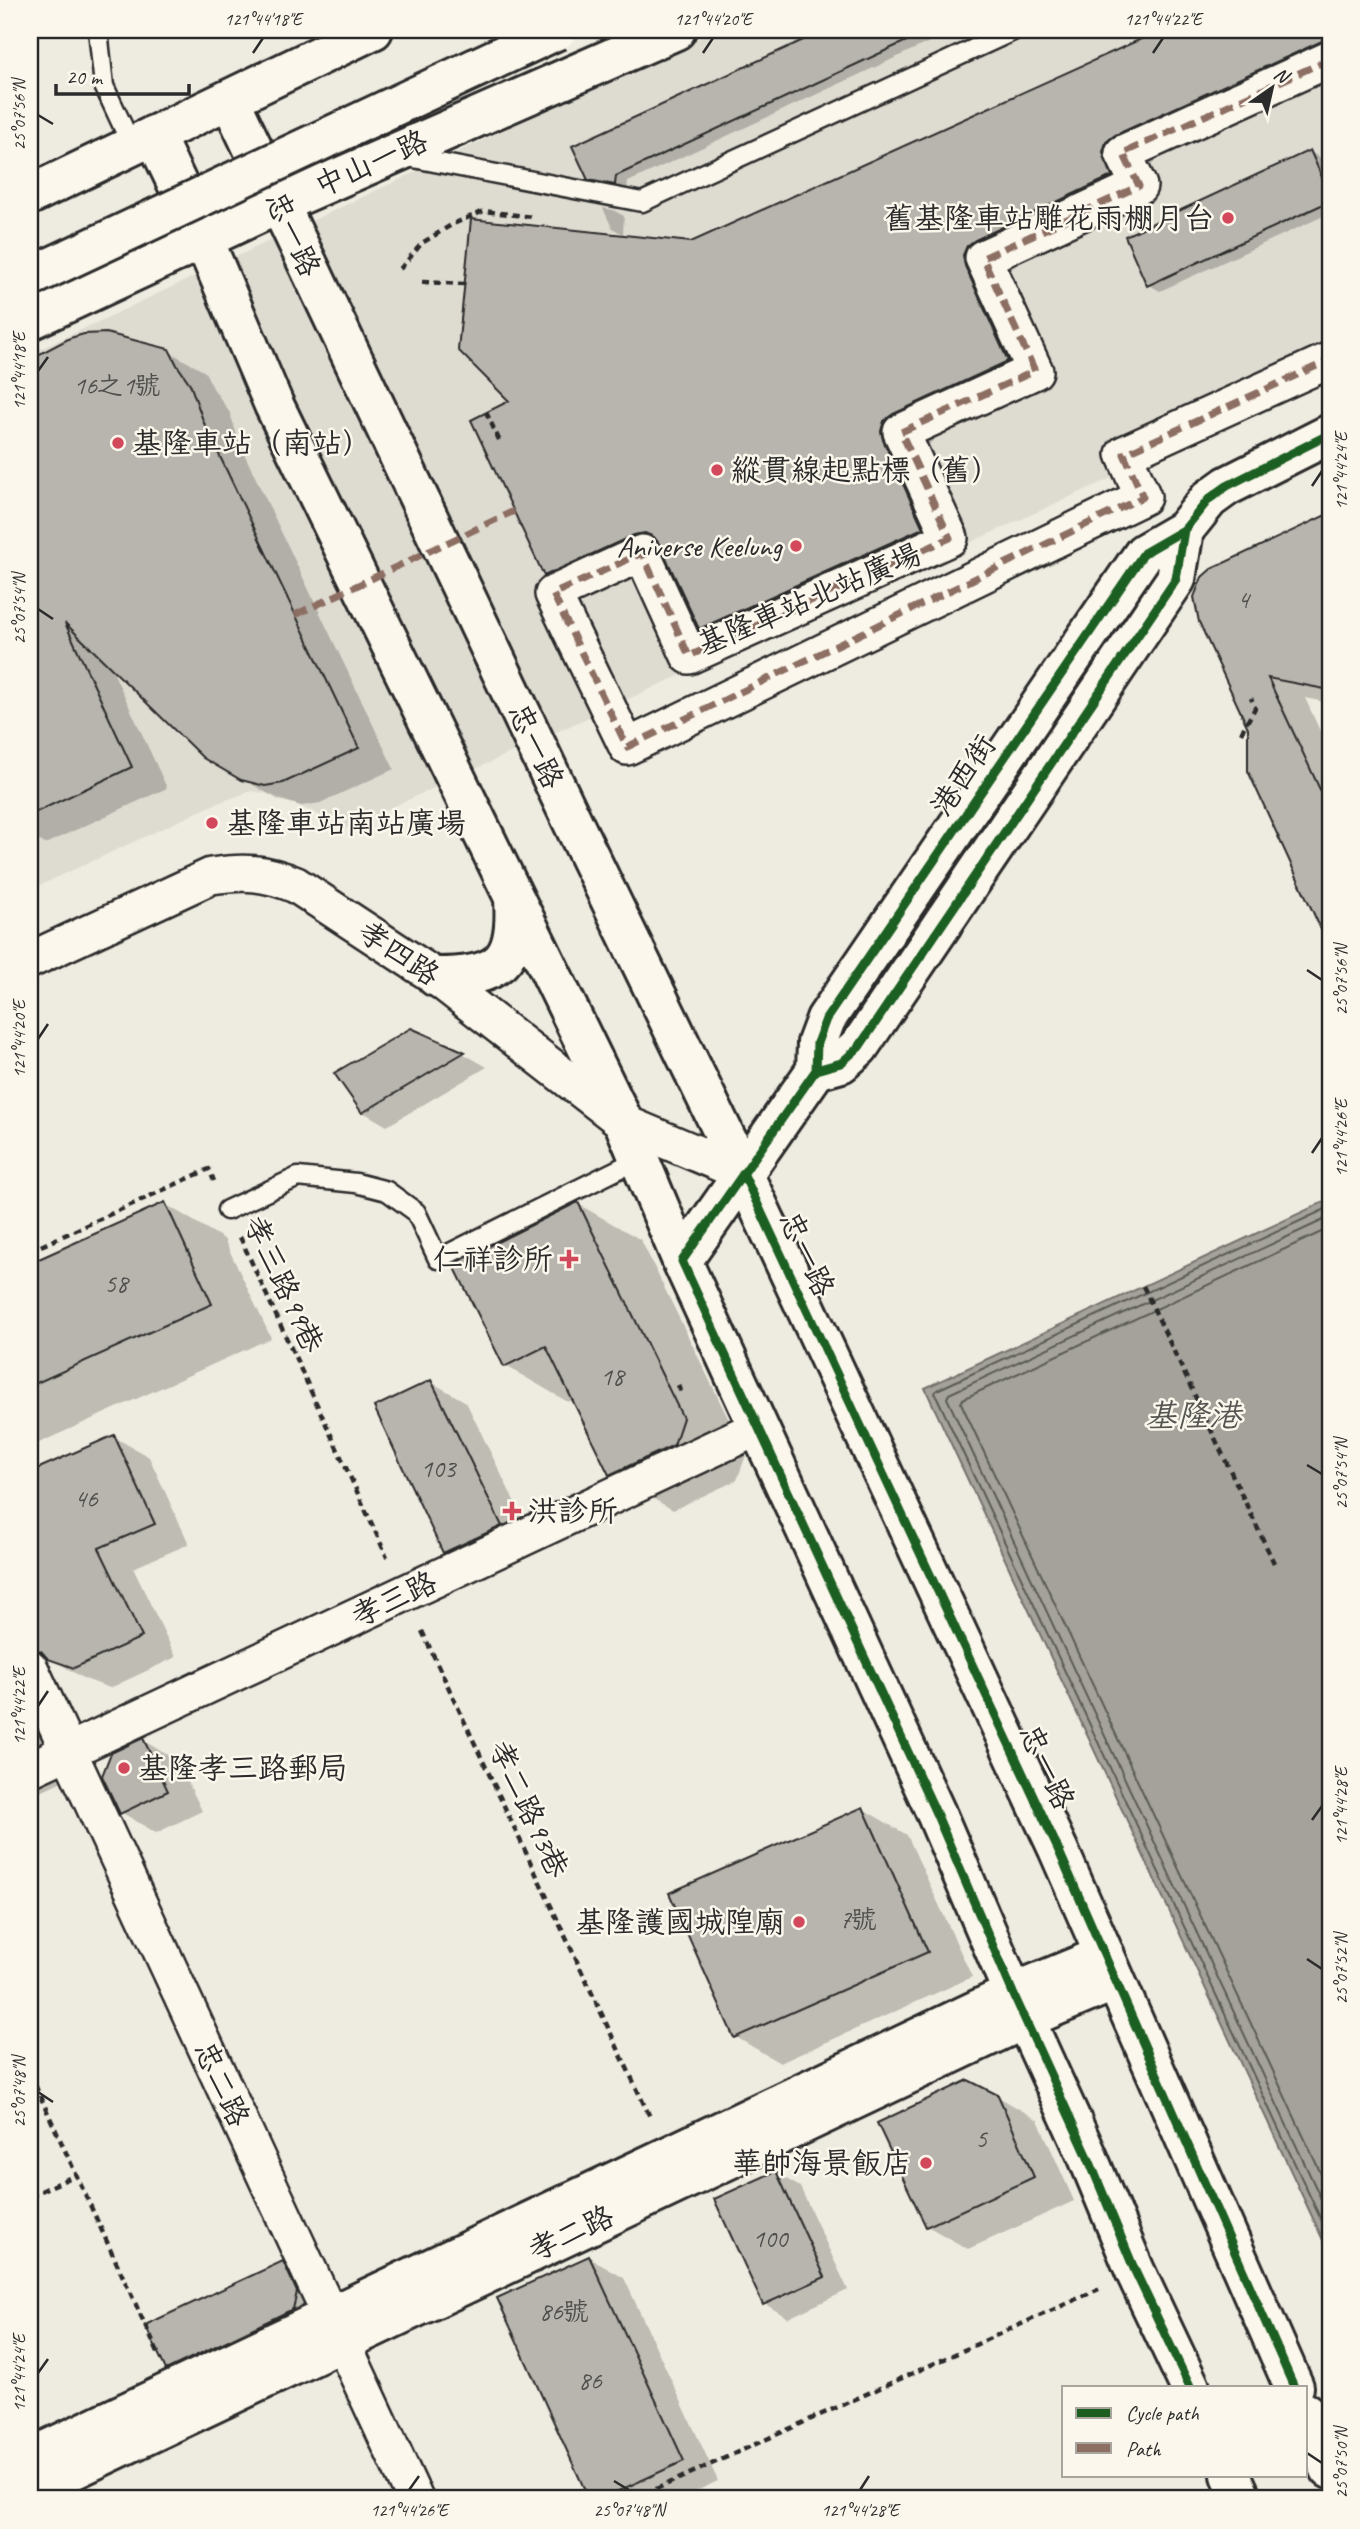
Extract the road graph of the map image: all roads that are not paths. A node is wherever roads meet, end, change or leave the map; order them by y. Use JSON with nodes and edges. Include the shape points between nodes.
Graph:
{"nodes":[{"id":1,"x":98,"y":30,"type":"edge"},
{"id":2,"x":373,"y":30,"type":"edge"},
{"id":3,"x":557,"y":30,"type":"edge"},
{"id":4,"x":676,"y":30,"type":"edge"},
{"id":5,"x":1015,"y":30,"type":"edge"},
{"id":6,"x":1330,"y":59,"type":"edge"},
{"id":7,"x":230,"y":100,"type":"junction"},
{"id":8,"x":143,"y":140,"type":"junction"},
{"id":9,"x":392,"y":154,"type":"junction"},
{"id":10,"x":32,"y":193,"type":"edge"},
{"id":11,"x":278,"y":204,"type":"junction"},
{"id":12,"x":203,"y":238,"type":"junction"},
{"id":13,"x":30,"y":277,"type":"edge"},
{"id":14,"x":30,"y":320,"type":"edge"},
{"id":15,"x":1330,"y":360,"type":"edge"},
{"id":16,"x":1330,"y":434,"type":"edge"},
{"id":17,"x":514,"y":897,"type":"junction"},
{"id":18,"x":30,"y":960,"type":"edge"},
{"id":19,"x":436,"y":976,"type":"junction"},
{"id":20,"x":624,"y":1123,"type":"junction"},
{"id":21,"x":639,"y":1159,"type":"junction"},
{"id":22,"x":743,"y":1173,"type":"junction"},
{"id":23,"x":227,"y":1210,"type":"road end"},
{"id":24,"x":682,"y":1261,"type":"junction"},
{"id":25,"x":757,"y":1428,"type":"junction"},
{"id":26,"x":30,"y":1668,"type":"edge"},
{"id":27,"x":68,"y":1751,"type":"junction"},
{"id":28,"x":30,"y":1769,"type":"edge"},
{"id":29,"x":1110,"y":1968,"type":"junction"},
{"id":30,"x":1019,"y":2006,"type":"junction"},
{"id":31,"x":335,"y":2329,"type":"junction"},
{"id":32,"x":1190,"y":2386,"type":"edge"},
{"id":33,"x":1294,"y":2386,"type":"edge"},
{"id":34,"x":1308,"y":2418,"type":"edge"},
{"id":35,"x":30,"y":2458,"type":"edge"},
{"id":36,"x":1330,"y":2469,"type":"edge"},
{"id":37,"x":1231,"y":2476,"type":"edge"},
{"id":38,"x":30,"y":2490,"type":"edge"},
{"id":39,"x":415,"y":2499,"type":"edge"},
{"id":40,"x":1242,"y":2499,"type":"edge"}],
"edges":[{"from":1,"to":8,"type":"lane","via":[[104,86]]},
{"from":2,"to":7,"type":"main road"},
{"from":3,"to":13,"type":"main road","bridge":true},
{"from":4,"to":9,"type":"main road","name":"中山一路"},
{"from":5,"to":9,"type":"lane","via":[[642,202]]},
{"from":6,"to":15,"type":"street","name":"基隆車站北站廣場","via":[[1124,153],[1139,186],[983,258],[1035,370],[901,432],[950,538],[690,656],[642,553],[553,594],[627,747],[1143,497],[1124,454]]},
{"from":7,"to":8,"type":"main road"},
{"from":7,"to":11,"type":"main road","name":"忠一路"},
{"from":8,"to":10,"type":"main road"},
{"from":8,"to":12,"type":"main road"},
{"from":9,"to":11,"type":"main road","name":"中山一路"},
{"from":11,"to":12,"type":"main road","name":"中山一路"},
{"from":11,"to":22,"type":"main road","name":"忠一路"},
{"from":12,"to":14,"type":"main road","name":"中山一路"},
{"from":12,"to":17,"type":"main road","via":[[274,405]]},
{"from":16,"to":22,"type":"main road","via":[[1227,486],[1209,499],[1184,530],[1176,579],[859,1047],[841,1063],[816,1070]]},
{"from":17,"to":19,"type":"main road","via":[[514,938],[509,954],[496,966],[477,973]]},
{"from":17,"to":20,"type":"main road"},
{"from":18,"to":19,"type":"street","name":"孝四路","via":[[211,876],[241,872],[274,876],[296,886]]},
{"from":19,"to":20,"type":"street","name":"孝四路"},
{"from":20,"to":21,"type":"main road"},
{"from":20,"to":22,"type":"street","name":"孝四路"},
{"from":21,"to":23,"type":"lane","via":[[438,1259],[416,1212],[387,1191],[356,1183],[298,1177]]},
{"from":21,"to":24,"type":"main road"},
{"from":22,"to":24,"type":"main road"},
{"from":22,"to":29,"type":"main road","name":"忠一路"},
{"from":24,"to":25,"type":"main road"},
{"from":25,"to":27,"type":"street","name":"孝三路"},
{"from":25,"to":30,"type":"main road","via":[[936,1813]]},
{"from":26,"to":27,"type":"street","name":"忠二路"},
{"from":27,"to":28,"type":"street","name":"孝三路"},
{"from":27,"to":31,"type":"street","name":"忠二路"},
{"from":29,"to":30,"type":"main road","name":"孝二路"},
{"from":29,"to":33,"type":"main road","name":"忠一路"},
{"from":30,"to":31,"type":"main road","name":"孝二路"},
{"from":30,"to":31,"type":"main road","name":"孝二路","via":[[669,2156]]},
{"from":30,"to":32,"type":"main road"},
{"from":31,"to":35,"type":"main road","name":"孝二路","via":[[175,2389]]},
{"from":31,"to":38,"type":"main road","name":"孝二路"},
{"from":31,"to":39,"type":"street","name":"忠二路"},
{"from":34,"to":36,"type":"main road"},
{"from":37,"to":40,"type":"main road"}]}
